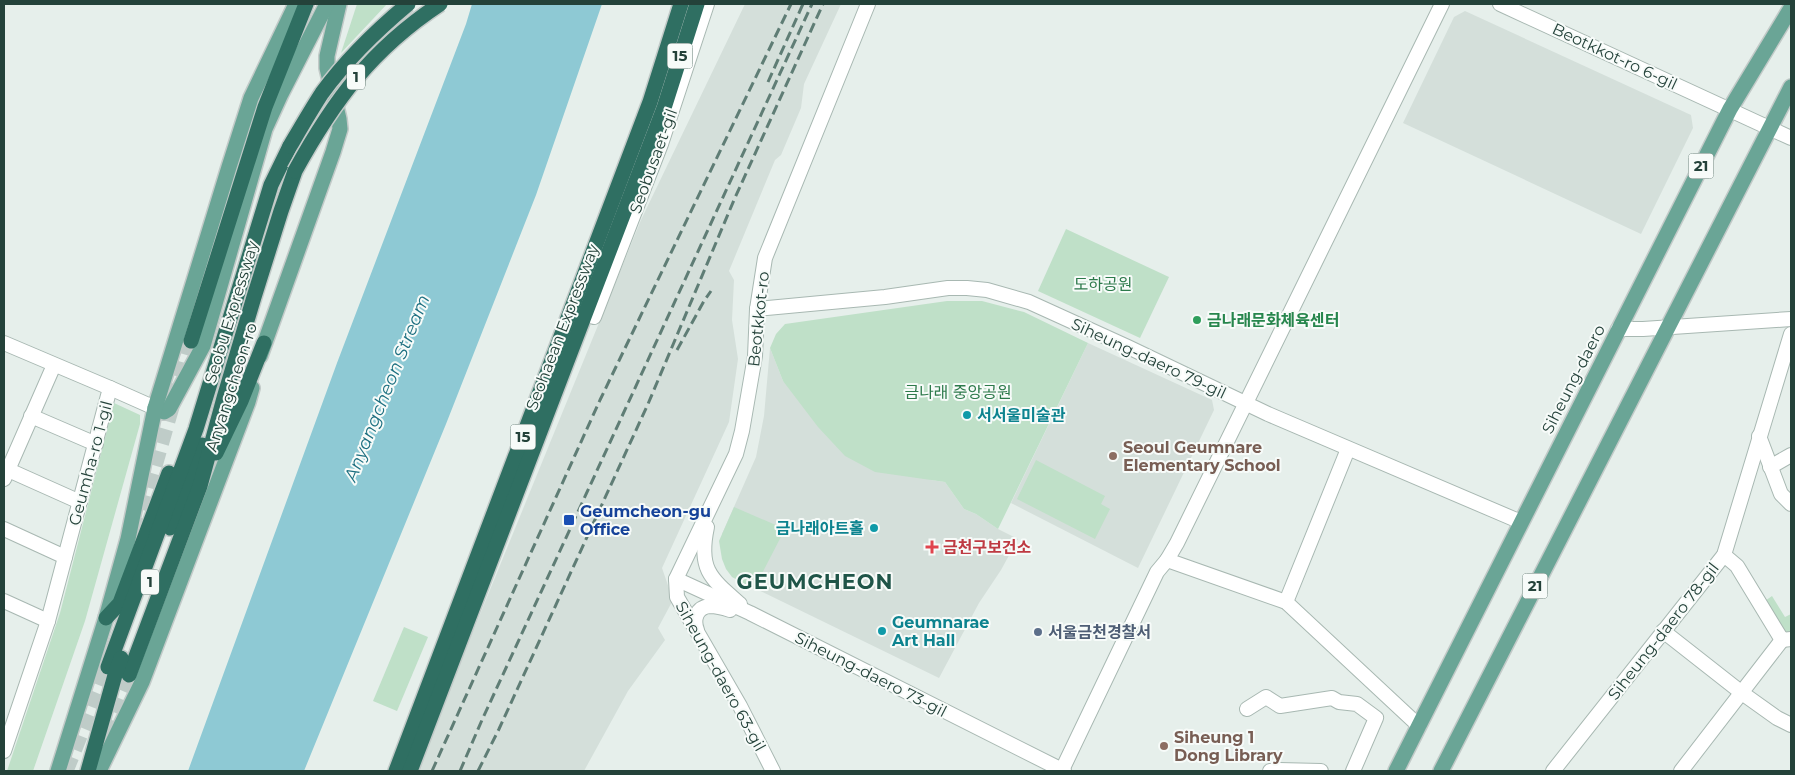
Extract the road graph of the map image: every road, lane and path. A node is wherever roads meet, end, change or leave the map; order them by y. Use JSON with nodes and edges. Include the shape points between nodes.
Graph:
{"nodes":[{"id":1,"x":296,"y":4,"type":"edge"},
{"id":2,"x":306,"y":4,"type":"edge"},
{"id":3,"x":327,"y":4,"type":"edge"},
{"id":4,"x":339,"y":4,"type":"edge"},
{"id":5,"x":408,"y":4,"type":"edge"},
{"id":6,"x":440,"y":4,"type":"edge"},
{"id":7,"x":681,"y":4,"type":"edge"},
{"id":8,"x":697,"y":4,"type":"edge"},
{"id":9,"x":708,"y":4,"type":"edge"},
{"id":10,"x":868,"y":4,"type":"edge"},
{"id":11,"x":1442,"y":4,"type":"edge"},
{"id":12,"x":1500,"y":4,"type":"edge"},
{"id":13,"x":1791,"y":8,"type":"edge"},
{"id":14,"x":1791,"y":87,"type":"edge"},
{"id":15,"x":657,"y":105,"type":"junction"},
{"id":16,"x":1730,"y":109,"type":"junction"},
{"id":17,"x":1770,"y":127,"type":"junction"},
{"id":18,"x":1791,"y":138,"type":"edge"},
{"id":19,"x":758,"y":309,"type":"junction"},
{"id":20,"x":594,"y":317,"type":"dead end"},
{"id":21,"x":1791,"y":319,"type":"edge"},
{"id":22,"x":1667,"y":327,"type":"junction"},
{"id":23,"x":1618,"y":329,"type":"junction"},
{"id":24,"x":1791,"y":334,"type":"edge"},
{"id":25,"x":191,"y":341,"type":"tunnel mouth"},
{"id":26,"x":4,"y":343,"type":"edge"},
{"id":27,"x":264,"y":343,"type":"junction"},
{"id":28,"x":54,"y":365,"type":"junction"},
{"id":29,"x":208,"y":386,"type":"junction"},
{"id":30,"x":110,"y":388,"type":"junction"},
{"id":31,"x":224,"y":398,"type":"junction"},
{"id":32,"x":1246,"y":403,"type":"junction"},
{"id":33,"x":155,"y":408,"type":"junction"},
{"id":34,"x":31,"y":416,"type":"junction"},
{"id":35,"x":1759,"y":436,"type":"junction"},
{"id":36,"x":96,"y":444,"type":"junction"},
{"id":37,"x":1348,"y":449,"type":"junction"},
{"id":38,"x":1791,"y":455,"type":"edge"},
{"id":39,"x":1770,"y":467,"type":"junction"},
{"id":40,"x":5,"y":472,"type":"edge"},
{"id":41,"x":200,"y":486,"type":"junction"},
{"id":42,"x":80,"y":502,"type":"junction"},
{"id":43,"x":1791,"y":504,"type":"edge"},
{"id":44,"x":711,"y":507,"type":"junction"},
{"id":45,"x":1521,"y":522,"type":"junction"},
{"id":46,"x":4,"y":530,"type":"edge"},
{"id":47,"x":1724,"y":554,"type":"junction"},
{"id":48,"x":65,"y":557,"type":"junction"},
{"id":49,"x":1167,"y":560,"type":"junction"},
{"id":50,"x":676,"y":579,"type":"junction"},
{"id":51,"x":1286,"y":602,"type":"junction"},
{"id":52,"x":5,"y":606,"type":"edge"},
{"id":53,"x":750,"y":613,"type":"junction"},
{"id":54,"x":106,"y":618,"type":"junction"},
{"id":55,"x":48,"y":621,"type":"junction"},
{"id":56,"x":1663,"y":631,"type":"junction"},
{"id":57,"x":698,"y":632,"type":"junction"},
{"id":58,"x":1786,"y":639,"type":"edge"},
{"id":59,"x":108,"y":667,"type":"tunnel mouth"},
{"id":60,"x":129,"y":675,"type":"tunnel mouth"},
{"id":61,"x":1742,"y":693,"type":"junction"},
{"id":62,"x":1247,"y":709,"type":"dead end"},
{"id":63,"x":1791,"y":725,"type":"edge"},
{"id":64,"x":1419,"y":726,"type":"junction"},
{"id":65,"x":7,"y":729,"type":"edge"},
{"id":66,"x":4,"y":751,"type":"edge"},
{"id":67,"x":58,"y":771,"type":"edge"},
{"id":68,"x":88,"y":771,"type":"edge"},
{"id":69,"x":99,"y":771,"type":"edge"},
{"id":70,"x":396,"y":771,"type":"edge"},
{"id":71,"x":410,"y":771,"type":"edge"},
{"id":72,"x":773,"y":771,"type":"edge"},
{"id":73,"x":1063,"y":771,"type":"edge"},
{"id":74,"x":1270,"y":771,"type":"edge"},
{"id":75,"x":1321,"y":771,"type":"edge"},
{"id":76,"x":1353,"y":771,"type":"edge"},
{"id":77,"x":1396,"y":771,"type":"edge"},
{"id":78,"x":1441,"y":771,"type":"edge"},
{"id":79,"x":1553,"y":771,"type":"edge"},
{"id":80,"x":1681,"y":771,"type":"edge"}],
"edges":[{"from":1,"to":33,"type":"main road","via":[[251,98]]},
{"from":2,"to":25,"type":"highway","via":[[264,107]]},
{"from":3,"to":33,"type":"main road","via":[[265,129],[202,346],[169,409],[164,412]]},
{"from":4,"to":27,"type":"main road","name":"Anyangcheon-ro","via":[[327,68],[340,129]]},
{"from":5,"to":29,"type":"highway","name":"Seobu Expressway","number":"1","bridge":true,"via":[[340,70],[290,146],[271,185]]},
{"from":6,"to":31,"type":"highway","name":"Seobu Expressway","number":"1","bridge":true,"via":[[385,46],[354,80],[295,171]]},
{"from":7,"to":15,"type":"highway","name":"Seohaean Expressway","number":"15"},
{"from":8,"to":15,"type":"highway","name":"Seohaean Expressway","number":"15"},
{"from":9,"to":20,"type":"street","name":"Seobusaet-gil","via":[[661,144]]},
{"from":10,"to":19,"type":"street","name":"Beotkkot-ro","via":[[772,238],[761,277]]},
{"from":11,"to":32,"type":"street"},
{"from":12,"to":16,"type":"street","name":"Beotkkot-ro 6-gil"},
{"from":13,"to":16,"type":"main road","name":"Siheung-daero","number":"21"},
{"from":14,"to":17,"type":"main road","number":"21"},
{"from":15,"to":70,"type":"highway","name":"Seohaean Expressway","number":"15"},
{"from":15,"to":71,"type":"highway","name":"Seohaean Expressway","number":"15"},
{"from":16,"to":17,"type":"street","name":"Beotkkot-ro 6-gil"},
{"from":16,"to":23,"type":"main road","name":"Siheung-daero","number":"21"},
{"from":17,"to":18,"type":"street","name":"Beotkkot-ro 6-gil"},
{"from":17,"to":22,"type":"main road","number":"21"},
{"from":19,"to":32,"type":"street","name":"Siheung-daero 79-gil","via":[[948,288],[987,290],[1038,306]]},
{"from":19,"to":44,"type":"street","name":"Beotkkot-ro","via":[[740,439]]},
{"from":21,"to":22,"type":"street"},
{"from":22,"to":23,"type":"street"},
{"from":22,"to":78,"type":"main road","number":"21"},
{"from":23,"to":45,"type":"main road","name":"Siheung-daero","number":"21"},
{"from":24,"to":35,"type":"street","name":"Siheung-daero 78-gil"},
{"from":26,"to":28,"type":"street","name":"Geumha-ro 1-gil"},
{"from":27,"to":41,"type":"highway","via":[[241,401]]},
{"from":27,"to":69,"type":"main road","name":"Anyangcheon-ro","via":[[248,402],[145,673]]},
{"from":28,"to":30,"type":"street","name":"Geumha-ro 1-gil"},
{"from":28,"to":34,"type":"street"},
{"from":29,"to":54,"type":"highway","number":"1","via":[[185,431],[120,603]]},
{"from":29,"to":59,"type":"highway","name":"Seobu Expressway","via":[[196,430]]},
{"from":30,"to":33,"type":"street"},
{"from":30,"to":36,"type":"street","name":"Geumha-ro 1-gil"},
{"from":31,"to":41,"type":"highway","name":"Seobu Expressway"},
{"from":31,"to":68,"type":"highway","number":"1","via":[[200,450],[115,674]]},
{"from":32,"to":37,"type":"street","name":"Siheung-daero 79-gil"},
{"from":32,"to":49,"type":"street"},
{"from":33,"to":54,"type":"main road","via":[[134,512]]},
{"from":34,"to":36,"type":"street"},
{"from":34,"to":40,"type":"street"},
{"from":35,"to":39,"type":"street"},
{"from":35,"to":47,"type":"street","name":"Siheung-daero 78-gil"},
{"from":36,"to":42,"type":"street","name":"Geumha-ro 1-gil"},
{"from":37,"to":45,"type":"street","name":"Siheung-daero 79-gil"},
{"from":37,"to":51,"type":"street"},
{"from":38,"to":39,"type":"street"},
{"from":39,"to":43,"type":"street","via":[[1781,494]]},
{"from":40,"to":42,"type":"street"},
{"from":41,"to":60,"type":"highway","name":"Seobu Expressway"},
{"from":42,"to":48,"type":"street","name":"Geumha-ro 1-gil"},
{"from":44,"to":50,"type":"street","name":"Beotkkot-ro"},
{"from":44,"to":53,"type":"street","via":[[704,541],[707,569],[716,583]]},
{"from":45,"to":64,"type":"main road","name":"Siheung-daero","number":"21"},
{"from":46,"to":48,"type":"street"},
{"from":47,"to":56,"type":"street","name":"Siheung-daero 78-gil"},
{"from":47,"to":58,"type":"street","via":[[1737,566]]},
{"from":48,"to":55,"type":"street","name":"Geumha-ro 1-gil"},
{"from":49,"to":51,"type":"street"},
{"from":49,"to":73,"type":"street","via":[[1157,572]]},
{"from":50,"to":53,"type":"street","name":"Siheung-daero 73-gil"},
{"from":50,"to":57,"type":"street","name":"Siheung-daero 63-gil","via":[[677,597]]},
{"from":51,"to":64,"type":"street"},
{"from":52,"to":55,"type":"street"},
{"from":53,"to":57,"type":"street","via":[[708,606],[696,614],[694,623]]},
{"from":53,"to":73,"type":"street","name":"Siheung-daero 73-gil"},
{"from":54,"to":67,"type":"main road","number":"1"},
{"from":55,"to":65,"type":"street","name":"Geumha-ro 1-gil"},
{"from":56,"to":61,"type":"street"},
{"from":56,"to":79,"type":"street","name":"Siheung-daero 78-gil"},
{"from":57,"to":72,"type":"street","name":"Siheung-daero 63-gil"},
{"from":58,"to":61,"type":"street"},
{"from":61,"to":63,"type":"street"},
{"from":61,"to":80,"type":"street"},
{"from":62,"to":76,"type":"street","via":[[1266,697],[1280,706],[1332,698],[1357,704],[1376,718]]},
{"from":64,"to":77,"type":"main road","name":"Siheung-daero","number":"21"},
{"from":65,"to":66,"type":"street","name":"Geumha-ro 1-gil"},
{"from":74,"to":75,"type":"street"}]}
